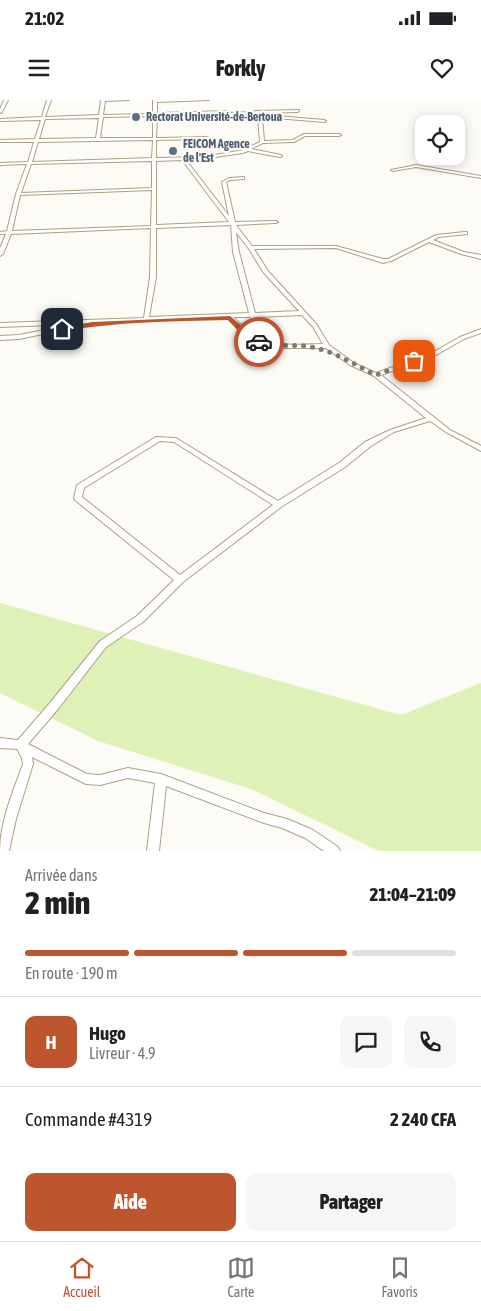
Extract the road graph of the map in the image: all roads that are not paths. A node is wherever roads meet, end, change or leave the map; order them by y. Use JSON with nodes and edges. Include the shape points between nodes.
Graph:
{"nodes":[{"id":1,"x":6,"y":100,"type":"edge"},
{"id":2,"x":49,"y":100,"type":"edge"},
{"id":3,"x":103,"y":100,"type":"edge"},
{"id":4,"x":127,"y":100,"type":"edge"},
{"id":5,"x":155,"y":100,"type":"edge"},
{"id":6,"x":193,"y":100,"type":"edge"},
{"id":7,"x":207,"y":100,"type":"edge"},
{"id":8,"x":298,"y":111,"type":"dead end"},
{"id":9,"x":0,"y":112,"type":"edge"},
{"id":10,"x":225,"y":114,"type":"junction"},
{"id":11,"x":100,"y":116,"type":"junction"},
{"id":12,"x":156,"y":116,"type":"junction"},
{"id":13,"x":260,"y":116,"type":"junction"},
{"id":14,"x":43,"y":118,"type":"junction"},
{"id":15,"x":0,"y":120,"type":"edge"},
{"id":16,"x":324,"y":122,"type":"dead end"},
{"id":17,"x":339,"y":135,"type":"dead end"},
{"id":18,"x":156,"y":138,"type":"junction"},
{"id":19,"x":98,"y":139,"type":"junction"},
{"id":20,"x":37,"y":140,"type":"junction"},
{"id":21,"x":0,"y":141,"type":"edge"},
{"id":22,"x":262,"y":142,"type":"junction"},
{"id":23,"x":248,"y":150,"type":"junction"},
{"id":24,"x":280,"y":156,"type":"dead end"},
{"id":25,"x":183,"y":159,"type":"junction"},
{"id":26,"x":155,"y":160,"type":"junction"},
{"id":27,"x":30,"y":162,"type":"junction"},
{"id":28,"x":0,"y":164,"type":"edge"},
{"id":29,"x":393,"y":170,"type":"dead end"},
{"id":30,"x":481,"y":177,"type":"edge"},
{"id":31,"x":243,"y":178,"type":"dead end"},
{"id":32,"x":153,"y":189,"type":"junction"},
{"id":33,"x":18,"y":194,"type":"junction"},
{"id":34,"x":276,"y":222,"type":"dead end"},
{"id":35,"x":233,"y":223,"type":"junction"},
{"id":36,"x":155,"y":226,"type":"junction"},
{"id":37,"x":0,"y":232,"type":"edge"},
{"id":38,"x":9,"y":232,"type":"junction"},
{"id":39,"x":465,"y":233,"type":"dead end"},
{"id":40,"x":430,"y":241,"type":"junction"},
{"id":41,"x":251,"y":248,"type":"junction"},
{"id":42,"x":0,"y":254,"type":"edge"},
{"id":43,"x":481,"y":257,"type":"edge"},
{"id":44,"x":302,"y":313,"type":"junction"},
{"id":45,"x":253,"y":317,"type":"junction"},
{"id":46,"x":230,"y":318,"type":"junction"},
{"id":47,"x":146,"y":320,"type":"junction"},
{"id":48,"x":0,"y":326,"type":"edge"},
{"id":49,"x":481,"y":331,"type":"edge"},
{"id":50,"x":0,"y":338,"type":"edge"},
{"id":51,"x":304,"y":346,"type":"junction"},
{"id":52,"x":327,"y":346,"type":"junction"},
{"id":53,"x":337,"y":354,"type":"junction"},
{"id":54,"x":376,"y":375,"type":"junction"},
{"id":55,"x":432,"y":418,"type":"junction"},
{"id":56,"x":481,"y":449,"type":"edge"},
{"id":57,"x":278,"y":505,"type":"junction"},
{"id":58,"x":180,"y":580,"type":"junction"},
{"id":59,"x":0,"y":743,"type":"edge"},
{"id":60,"x":20,"y":745,"type":"junction"},
{"id":61,"x":162,"y":779,"type":"junction"},
{"id":62,"x":4,"y":851,"type":"edge"},
{"id":63,"x":153,"y":851,"type":"edge"},
{"id":64,"x":334,"y":851,"type":"edge"}],
"edges":[{"from":1,"to":9,"type":"street"},
{"from":2,"to":14,"type":"street"},
{"from":3,"to":4,"type":"street"},
{"from":3,"to":11,"type":"street"},
{"from":5,"to":6,"type":"street"},
{"from":5,"to":12,"type":"street"},
{"from":6,"to":7,"type":"street"},
{"from":8,"to":10,"type":"street"},
{"from":10,"to":12,"type":"street"},
{"from":10,"to":13,"type":"street","via":[[252,113]]},
{"from":11,"to":12,"type":"street"},
{"from":11,"to":14,"type":"street"},
{"from":11,"to":19,"type":"street"},
{"from":12,"to":18,"type":"street"},
{"from":13,"to":16,"type":"street"},
{"from":13,"to":22,"type":"street"},
{"from":14,"to":15,"type":"street"},
{"from":14,"to":20,"type":"street"},
{"from":17,"to":22,"type":"street","via":[[304,135],[294,141]]},
{"from":18,"to":19,"type":"street"},
{"from":18,"to":23,"type":"street","via":[[206,138]]},
{"from":18,"to":26,"type":"street"},
{"from":19,"to":20,"type":"street"},
{"from":20,"to":21,"type":"street"},
{"from":20,"to":27,"type":"street"},
{"from":22,"to":23,"type":"street"},
{"from":23,"to":24,"type":"street"},
{"from":23,"to":25,"type":"street"},
{"from":25,"to":26,"type":"street"},
{"from":25,"to":35,"type":"street"},
{"from":26,"to":27,"type":"street"},
{"from":26,"to":32,"type":"street"},
{"from":27,"to":28,"type":"street"},
{"from":27,"to":33,"type":"street"},
{"from":29,"to":30,"type":"street","via":[[416,166]]},
{"from":31,"to":35,"type":"street","via":[[224,182]]},
{"from":32,"to":33,"type":"street"},
{"from":32,"to":36,"type":"street"},
{"from":33,"to":38,"type":"street"},
{"from":34,"to":35,"type":"street"},
{"from":35,"to":36,"type":"street"},
{"from":35,"to":41,"type":"street"},
{"from":35,"to":45,"type":"street","via":[[236,252]]},
{"from":36,"to":38,"type":"street"},
{"from":36,"to":47,"type":"street","via":[[153,277]]},
{"from":37,"to":38,"type":"street"},
{"from":38,"to":42,"type":"street"},
{"from":39,"to":40,"type":"street","via":[[443,235]]},
{"from":40,"to":41,"type":"street","via":[[383,261],[336,247]]},
{"from":40,"to":43,"type":"street"},
{"from":41,"to":44,"type":"street","via":[[266,272]]},
{"from":44,"to":45,"type":"street"},
{"from":44,"to":52,"type":"street","via":[[315,326]]},
{"from":45,"to":46,"type":"street"},
{"from":46,"to":47,"type":"street"},
{"from":46,"to":51,"type":"street","via":[[260,343]]},
{"from":47,"to":48,"type":"street"},
{"from":47,"to":50,"type":"street","via":[[92,324]]},
{"from":49,"to":54,"type":"street","via":[[434,354]]},
{"from":51,"to":52,"type":"street"},
{"from":51,"to":53,"type":"street"},
{"from":52,"to":53,"type":"street"},
{"from":53,"to":54,"type":"street"},
{"from":54,"to":55,"type":"street"},
{"from":55,"to":56,"type":"street"},
{"from":55,"to":57,"type":"street","via":[[392,431],[368,444],[342,465]]},
{"from":57,"to":58,"type":"street"},
{"from":57,"to":58,"type":"street","via":[[169,438],[159,439],[80,487],[78,498]]},
{"from":58,"to":60,"type":"street","via":[[140,619],[103,644]]},
{"from":59,"to":60,"type":"street"},
{"from":60,"to":61,"type":"street","via":[[86,779],[100,780],[128,773]]},
{"from":60,"to":62,"type":"street","via":[[28,764],[10,819]]},
{"from":61,"to":63,"type":"street"},
{"from":61,"to":64,"type":"street","via":[[310,834]]}]}
